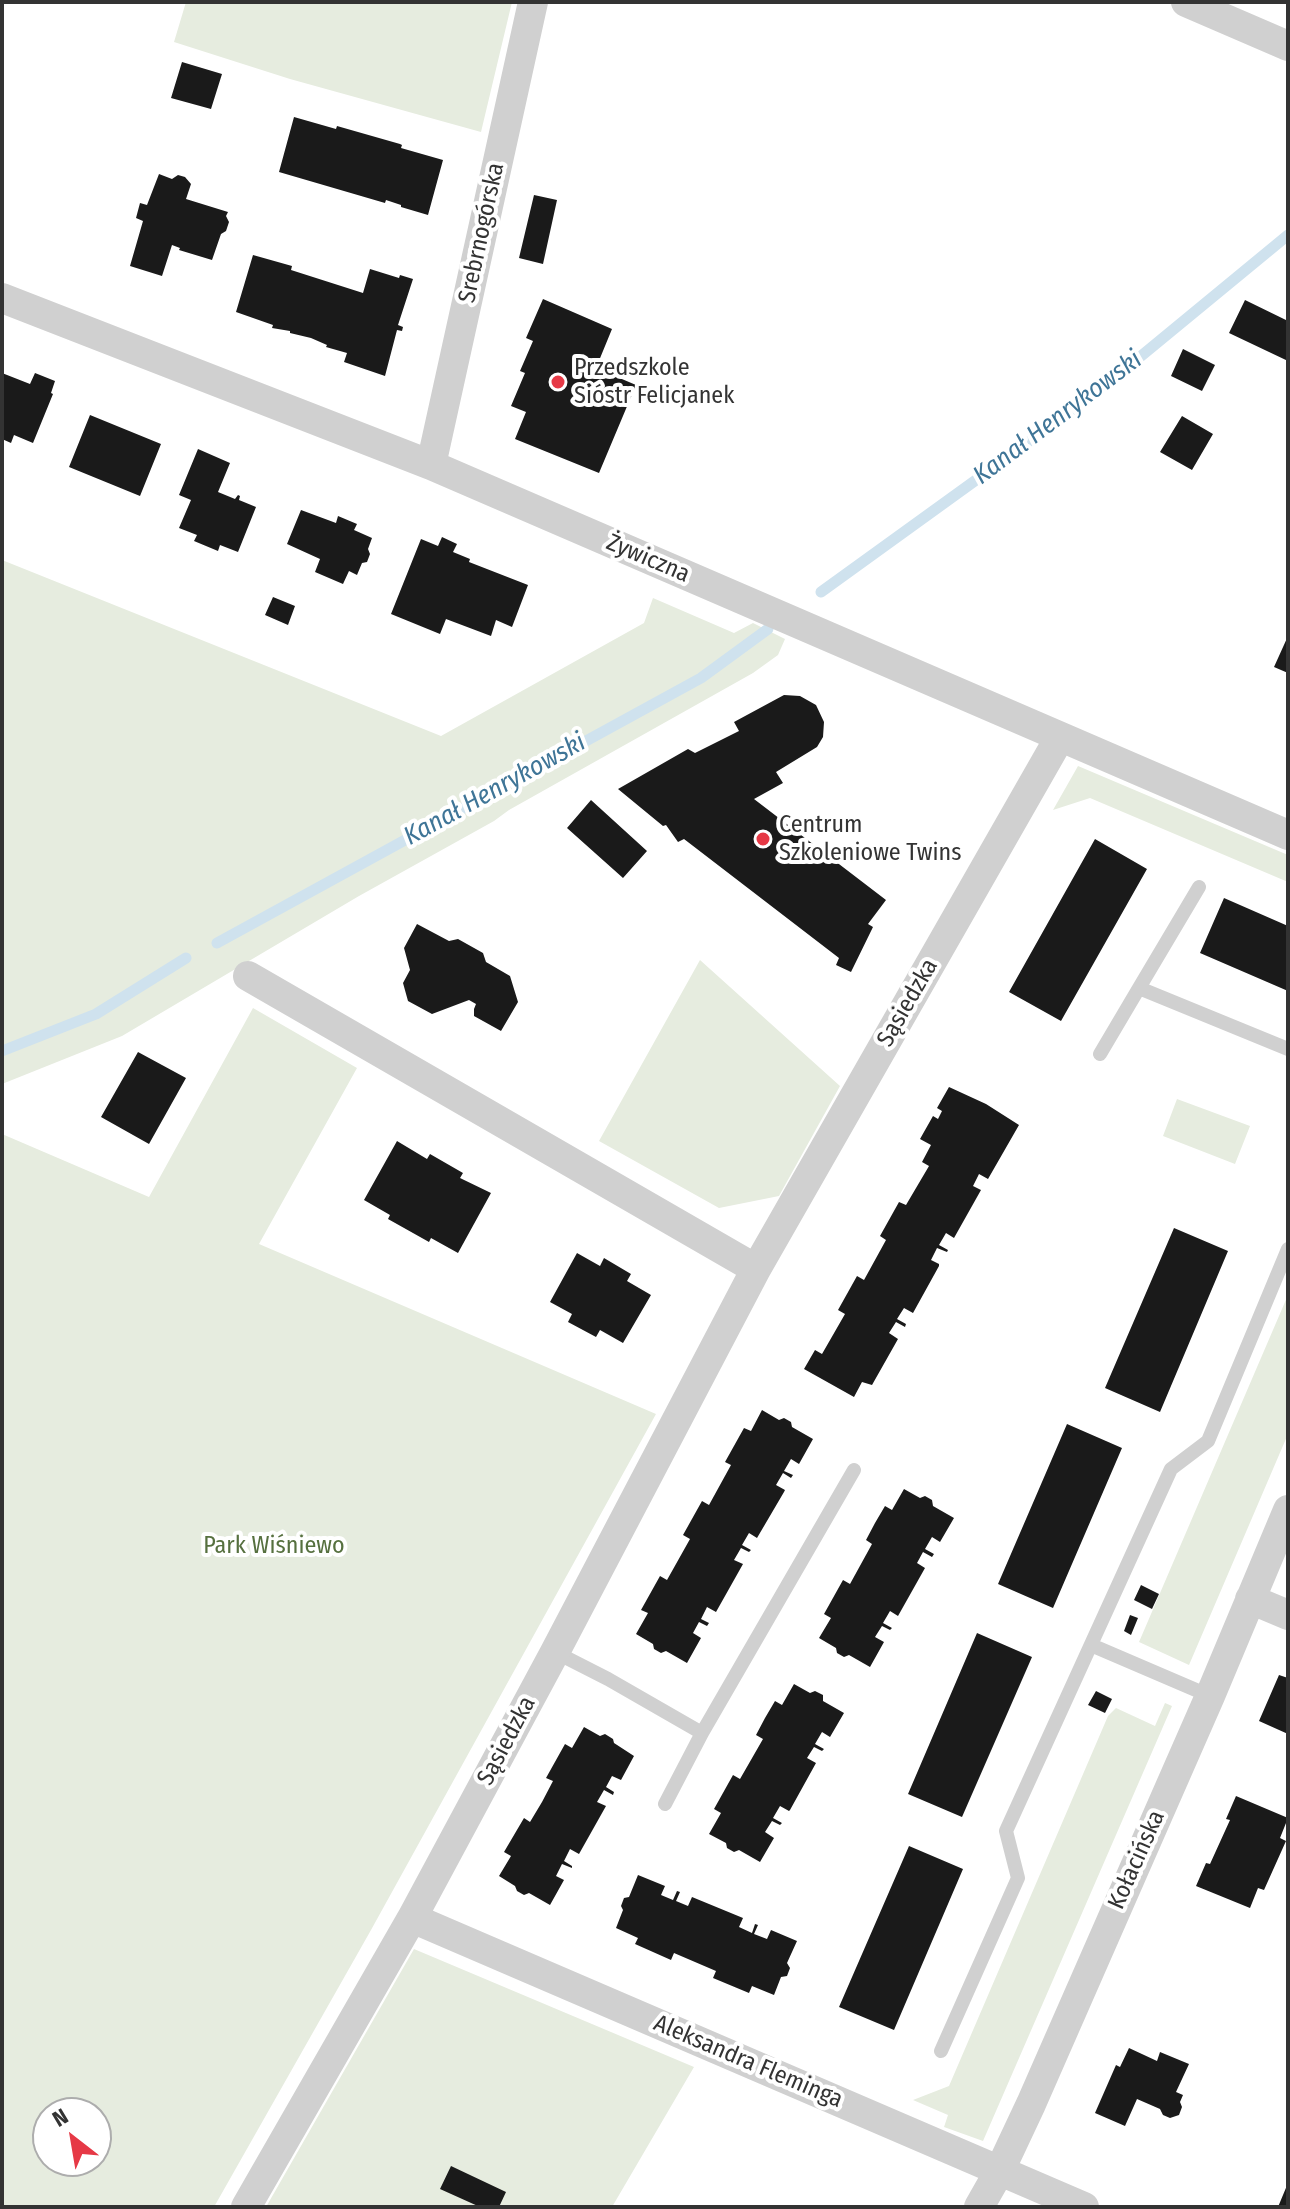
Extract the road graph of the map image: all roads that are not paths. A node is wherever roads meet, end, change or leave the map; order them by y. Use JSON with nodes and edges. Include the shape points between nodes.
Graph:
{"nodes":[{"id":1,"x":533,"y":2,"type":"edge"},
{"id":2,"x":1186,"y":2,"type":"edge"},
{"id":3,"x":1288,"y":46,"type":"edge"},
{"id":4,"x":2,"y":298,"type":"edge"},
{"id":5,"x":431,"y":465,"type":"junction"},
{"id":6,"x":1060,"y":737,"type":"junction"},
{"id":7,"x":1288,"y":835,"type":"edge"},
{"id":8,"x":1199,"y":887,"type":"dead end"},
{"id":9,"x":248,"y":976,"type":"dead end"},
{"id":10,"x":1139,"y":988,"type":"junction"},
{"id":11,"x":1288,"y":1049,"type":"edge"},
{"id":12,"x":1100,"y":1054,"type":"dead end"},
{"id":13,"x":1288,"y":1249,"type":"edge"},
{"id":14,"x":756,"y":1269,"type":"junction"},
{"id":15,"x":854,"y":1470,"type":"dead end"},
{"id":16,"x":1288,"y":1510,"type":"edge"},
{"id":17,"x":1250,"y":1599,"type":"junction"},
{"id":18,"x":1288,"y":1615,"type":"edge"},
{"id":19,"x":1091,"y":1645,"type":"junction"},
{"id":20,"x":555,"y":1652,"type":"junction"},
{"id":21,"x":1210,"y":1696,"type":"junction"},
{"id":22,"x":702,"y":1733,"type":"junction"},
{"id":23,"x":665,"y":1804,"type":"dead end"},
{"id":24,"x":412,"y":1918,"type":"junction"},
{"id":25,"x":941,"y":2051,"type":"dead end"},
{"id":26,"x":1000,"y":2170,"type":"junction"},
{"id":27,"x":246,"y":2207,"type":"edge"},
{"id":28,"x":979,"y":2207,"type":"edge"},
{"id":29,"x":1084,"y":2207,"type":"edge"}],
"edges":[{"from":1,"to":5,"type":"street","name":"Srebrnogórska"},
{"from":2,"to":3,"type":"street"},
{"from":4,"to":5,"type":"street","name":"Żywiczna"},
{"from":5,"to":6,"type":"street","name":"Żywiczna"},
{"from":6,"to":7,"type":"street","name":"Żywiczna"},
{"from":6,"to":14,"type":"street","name":"Sąsiedzka"},
{"from":8,"to":10,"type":"lane"},
{"from":9,"to":14,"type":"street"},
{"from":10,"to":11,"type":"lane"},
{"from":10,"to":12,"type":"lane"},
{"from":13,"to":19,"type":"lane","via":[[1208,1441],[1171,1469]]},
{"from":14,"to":20,"type":"street","name":"Sąsiedzka"},
{"from":15,"to":22,"type":"lane"},
{"from":16,"to":17,"type":"street","name":"Kołacińska"},
{"from":17,"to":18,"type":"street"},
{"from":17,"to":21,"type":"street","name":"Kołacińska"},
{"from":19,"to":21,"type":"lane"},
{"from":19,"to":25,"type":"lane","via":[[1006,1831],[1018,1878]]},
{"from":20,"to":22,"type":"lane"},
{"from":20,"to":24,"type":"street","name":"Sąsiedzka"},
{"from":21,"to":26,"type":"street","name":"Kołacińska"},
{"from":22,"to":23,"type":"lane"},
{"from":24,"to":26,"type":"street","name":"Aleksandra Fleminga"},
{"from":24,"to":27,"type":"street","name":"Sąsiedzka"},
{"from":26,"to":28,"type":"street","name":"Kołacińska"},
{"from":26,"to":29,"type":"street","name":"Aleksandra Fleminga"}]}
